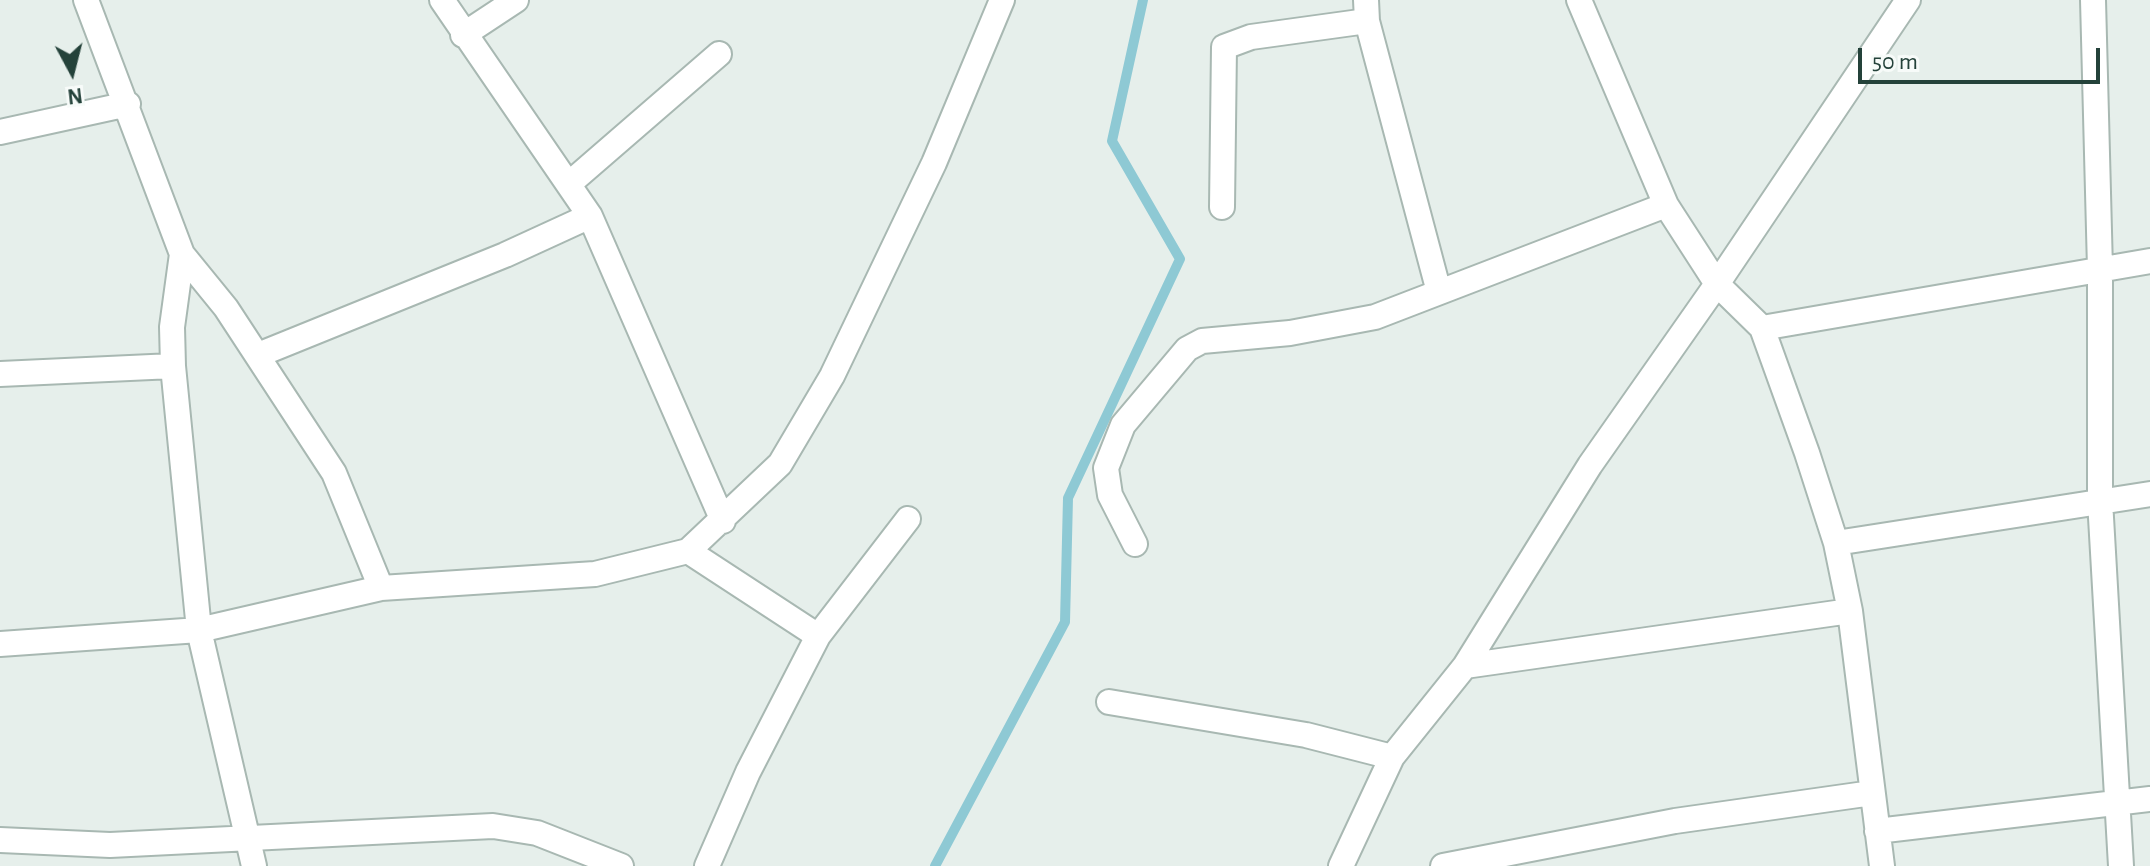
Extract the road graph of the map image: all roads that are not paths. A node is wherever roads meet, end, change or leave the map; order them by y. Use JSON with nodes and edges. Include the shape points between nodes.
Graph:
{"nodes":[{"id":1,"x":86,"y":0,"type":"edge"},
{"id":2,"x":442,"y":0,"type":"edge"},
{"id":3,"x":516,"y":0,"type":"edge"},
{"id":4,"x":1002,"y":0,"type":"edge"},
{"id":5,"x":1579,"y":0,"type":"edge"},
{"id":6,"x":1908,"y":0,"type":"edge"},
{"id":7,"x":2093,"y":0,"type":"edge"},
{"id":8,"x":1366,"y":10,"type":"edge"},
{"id":9,"x":463,"y":35,"type":"junction"},
{"id":10,"x":719,"y":54,"type":"dead end"},
{"id":11,"x":128,"y":104,"type":"junction"},
{"id":12,"x":0,"y":132,"type":"edge"},
{"id":13,"x":570,"y":183,"type":"junction"},
{"id":14,"x":1666,"y":205,"type":"junction"},
{"id":15,"x":1222,"y":207,"type":"dead end"},
{"id":16,"x":590,"y":216,"type":"junction"},
{"id":17,"x":182,"y":254,"type":"junction"},
{"id":18,"x":2150,"y":261,"type":"edge"},
{"id":19,"x":2100,"y":269,"type":"junction"},
{"id":20,"x":1717,"y":284,"type":"junction"},
{"id":21,"x":1439,"y":292,"type":"junction"},
{"id":22,"x":1762,"y":328,"type":"junction"},
{"id":23,"x":258,"y":355,"type":"junction"},
{"id":24,"x":173,"y":366,"type":"junction"},
{"id":25,"x":0,"y":374,"type":"edge"},
{"id":26,"x":2150,"y":494,"type":"edge"},
{"id":27,"x":2100,"y":500,"type":"junction"},
{"id":28,"x":908,"y":519,"type":"dead end"},
{"id":29,"x":723,"y":521,"type":"junction"},
{"id":30,"x":1836,"y":543,"type":"junction"},
{"id":31,"x":1135,"y":544,"type":"dead end"},
{"id":32,"x":688,"y":551,"type":"junction"},
{"id":33,"x":381,"y":588,"type":"junction"},
{"id":34,"x":1850,"y":611,"type":"junction"},
{"id":35,"x":199,"y":630,"type":"junction"},
{"id":36,"x":818,"y":636,"type":"junction"},
{"id":37,"x":0,"y":644,"type":"edge"},
{"id":38,"x":1465,"y":666,"type":"junction"},
{"id":39,"x":1109,"y":702,"type":"dead end"},
{"id":40,"x":1392,"y":757,"type":"junction"},
{"id":41,"x":1872,"y":793,"type":"junction"},
{"id":42,"x":2150,"y":799,"type":"edge"},
{"id":43,"x":2119,"y":803,"type":"junction"},
{"id":44,"x":1877,"y":831,"type":"junction"},
{"id":45,"x":0,"y":840,"type":"edge"},
{"id":46,"x":249,"y":841,"type":"junction"},
{"id":47,"x":109,"y":856,"type":"edge"},
{"id":48,"x":608,"y":864,"type":"edge"},
{"id":49,"x":254,"y":866,"type":"edge"},
{"id":50,"x":707,"y":866,"type":"edge"},
{"id":51,"x":1341,"y":866,"type":"edge"},
{"id":52,"x":1443,"y":866,"type":"edge"},
{"id":53,"x":1882,"y":866,"type":"edge"},
{"id":54,"x":2121,"y":866,"type":"edge"}],
"edges":[{"from":1,"to":11,"type":"street"},
{"from":2,"to":9,"type":"street"},
{"from":3,"to":9,"type":"street"},
{"from":4,"to":29,"type":"street","via":[[934,163],[832,376],[780,464]]},
{"from":5,"to":14,"type":"street"},
{"from":6,"to":20,"type":"street"},
{"from":7,"to":19,"type":"street"},
{"from":8,"to":15,"type":"street","via":[[1224,47]]},
{"from":8,"to":21,"type":"street"},
{"from":9,"to":13,"type":"street"},
{"from":10,"to":13,"type":"street"},
{"from":11,"to":12,"type":"street"},
{"from":11,"to":17,"type":"street"},
{"from":13,"to":16,"type":"street"},
{"from":14,"to":20,"type":"street"},
{"from":14,"to":21,"type":"street"},
{"from":16,"to":23,"type":"street"},
{"from":16,"to":29,"type":"street"},
{"from":17,"to":23,"type":"street"},
{"from":17,"to":24,"type":"street","via":[[172,327]]},
{"from":18,"to":19,"type":"street"},
{"from":19,"to":22,"type":"street"},
{"from":19,"to":27,"type":"street"},
{"from":20,"to":22,"type":"street"},
{"from":20,"to":38,"type":"street","via":[[1590,465]]},
{"from":21,"to":31,"type":"street","via":[[1375,317],[1290,333],[1202,341],[1187,349],[1123,425],[1106,468],[1110,495]]},
{"from":22,"to":30,"type":"street"},
{"from":23,"to":33,"type":"street","via":[[334,473]]},
{"from":24,"to":25,"type":"street"},
{"from":24,"to":35,"type":"street"},
{"from":26,"to":27,"type":"street"},
{"from":27,"to":30,"type":"street"},
{"from":27,"to":43,"type":"street"},
{"from":28,"to":36,"type":"street"},
{"from":29,"to":32,"type":"street"},
{"from":30,"to":34,"type":"street"},
{"from":32,"to":33,"type":"street","via":[[595,574]]},
{"from":32,"to":36,"type":"street"},
{"from":33,"to":35,"type":"street"},
{"from":34,"to":38,"type":"street"},
{"from":34,"to":41,"type":"street"},
{"from":35,"to":37,"type":"street"},
{"from":35,"to":46,"type":"street"},
{"from":36,"to":50,"type":"street"},
{"from":38,"to":40,"type":"street"},
{"from":39,"to":40,"type":"street","via":[[1306,735]]},
{"from":40,"to":51,"type":"street"},
{"from":41,"to":44,"type":"street"},
{"from":41,"to":52,"type":"street","via":[[1675,821]]},
{"from":42,"to":43,"type":"street"},
{"from":43,"to":44,"type":"street"},
{"from":43,"to":54,"type":"street"},
{"from":44,"to":53,"type":"street"},
{"from":45,"to":47,"type":"street"},
{"from":46,"to":47,"type":"street"},
{"from":46,"to":48,"type":"street","via":[[493,826],[537,833]]},
{"from":46,"to":49,"type":"street"}]}
